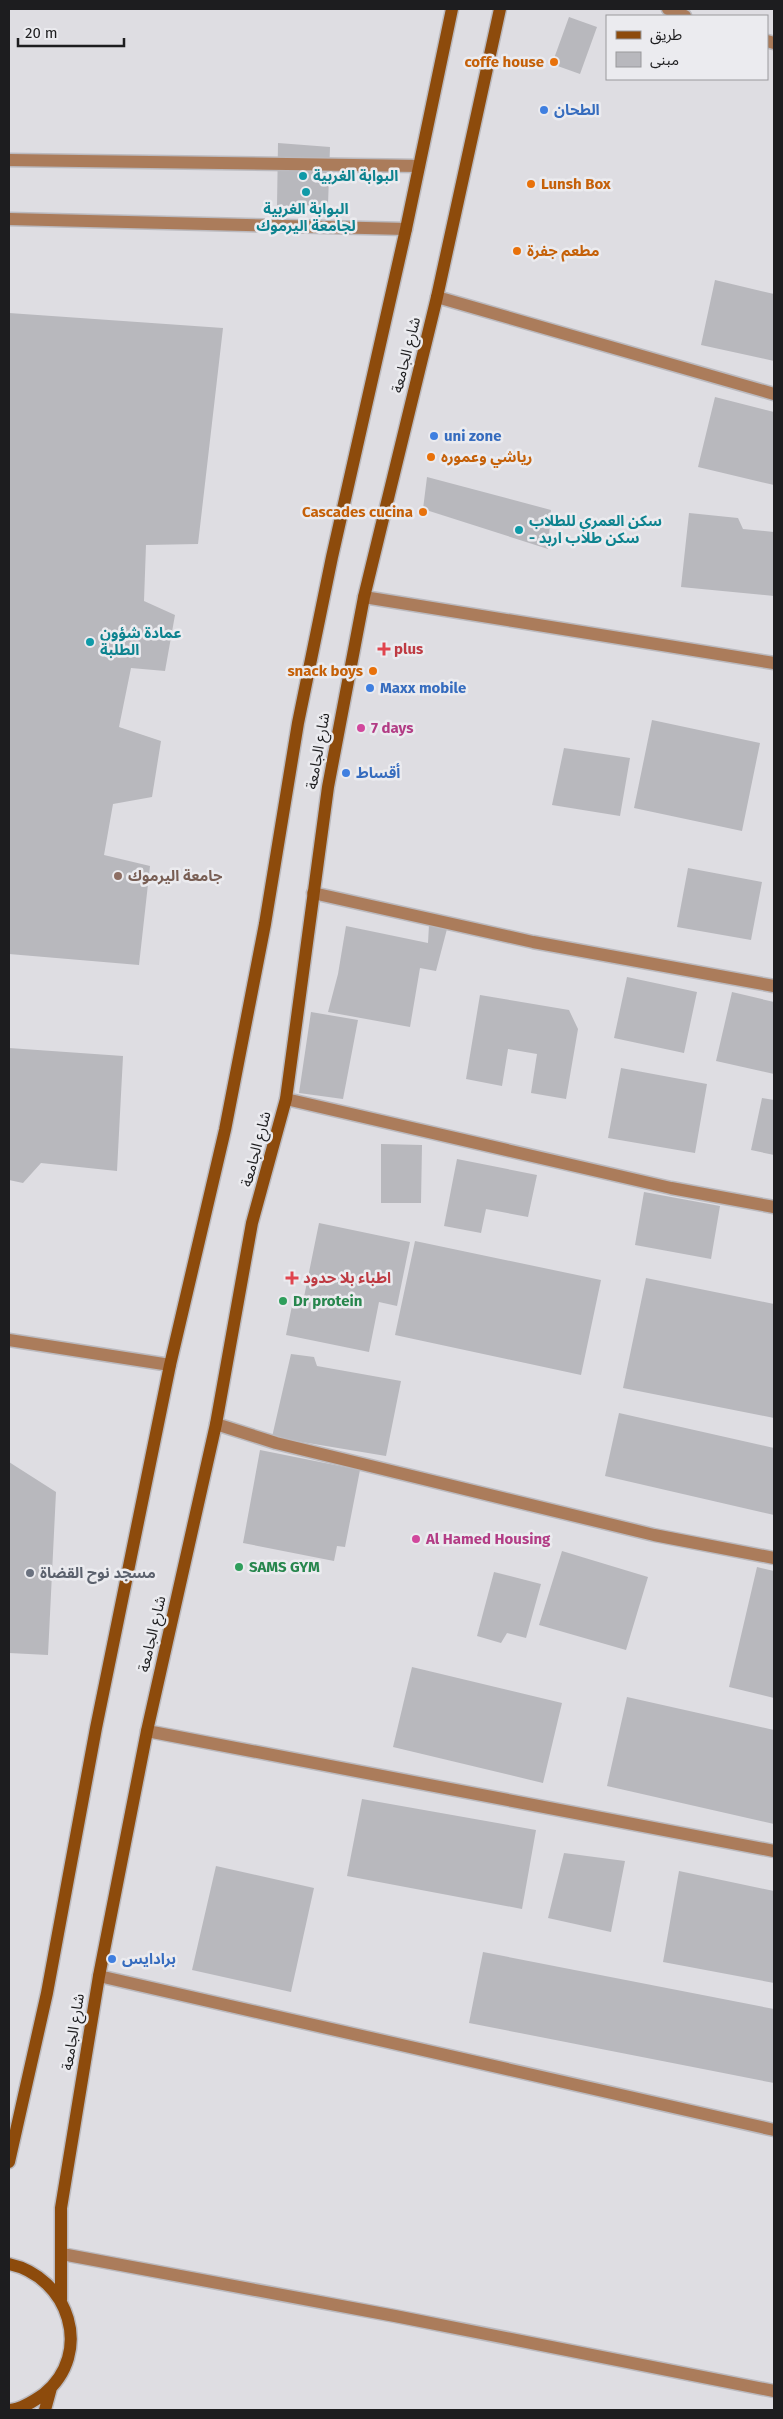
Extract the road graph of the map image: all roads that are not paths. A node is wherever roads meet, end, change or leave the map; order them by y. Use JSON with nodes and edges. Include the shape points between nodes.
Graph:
{"nodes":[{"id":1,"x":452,"y":9,"type":"edge"},
{"id":2,"x":500,"y":9,"type":"edge"},
{"id":3,"x":668,"y":9,"type":"edge"},
{"id":4,"x":683,"y":15,"type":"edge"},
{"id":5,"x":9,"y":160,"type":"edge"},
{"id":6,"x":419,"y":166,"type":"junction"},
{"id":7,"x":9,"y":219,"type":"edge"},
{"id":8,"x":406,"y":229,"type":"junction"},
{"id":9,"x":437,"y":297,"type":"junction"},
{"id":10,"x":774,"y":394,"type":"edge"},
{"id":11,"x":364,"y":597,"type":"junction"},
{"id":12,"x":774,"y":663,"type":"edge"},
{"id":13,"x":313,"y":893,"type":"junction"},
{"id":14,"x":774,"y":986,"type":"edge"},
{"id":15,"x":286,"y":1099,"type":"junction"},
{"id":16,"x":774,"y":1207,"type":"edge"},
{"id":17,"x":9,"y":1340,"type":"edge"},
{"id":18,"x":170,"y":1365,"type":"junction"},
{"id":19,"x":216,"y":1424,"type":"junction"},
{"id":20,"x":774,"y":1558,"type":"edge"},
{"id":21,"x":147,"y":1731,"type":"junction"},
{"id":22,"x":774,"y":1851,"type":"edge"},
{"id":23,"x":99,"y":1976,"type":"junction"},
{"id":24,"x":774,"y":2130,"type":"edge"},
{"id":25,"x":9,"y":2162,"type":"edge"},
{"id":26,"x":62,"y":2254,"type":"junction"},
{"id":27,"x":9,"y":2264,"type":"edge"},
{"id":28,"x":61,"y":2300,"type":"junction"},
{"id":29,"x":51,"y":2388,"type":"junction"},
{"id":30,"x":774,"y":2391,"type":"edge"},
{"id":31,"x":10,"y":2410,"type":"edge"},
{"id":32,"x":45,"y":2410,"type":"edge"}],
"edges":[{"from":1,"to":6,"type":"main road","name":"شارع الجامعة"},
{"from":2,"to":9,"type":"main road","name":"شارع الجامعة"},
{"from":3,"to":4,"type":"street"},
{"from":5,"to":6,"type":"street"},
{"from":6,"to":8,"type":"main road","name":"شارع الجامعة"},
{"from":7,"to":8,"type":"street"},
{"from":8,"to":18,"type":"main road","name":"شارع الجامعة","via":[[300,714],[265,924],[225,1130]]},
{"from":9,"to":10,"type":"street"},
{"from":9,"to":11,"type":"main road","name":"شارع الجامعة"},
{"from":11,"to":12,"type":"street"},
{"from":11,"to":13,"type":"main road","name":"شارع الجامعة","via":[[328,787]]},
{"from":13,"to":14,"type":"street","via":[[533,942]]},
{"from":13,"to":15,"type":"main road","name":"شارع الجامعة"},
{"from":15,"to":16,"type":"street","via":[[671,1188]]},
{"from":15,"to":19,"type":"main road","name":"شارع الجامعة","via":[[252,1224]]},
{"from":17,"to":18,"type":"street"},
{"from":18,"to":25,"type":"main road","name":"شارع الجامعة","via":[[96,1728],[47,1993]]},
{"from":19,"to":20,"type":"street","via":[[276,1443],[635,1530]]},
{"from":19,"to":21,"type":"main road","name":"شارع الجامعة"},
{"from":21,"to":22,"type":"street"},
{"from":21,"to":23,"type":"main road","name":"شارع الجامعة"},
{"from":23,"to":24,"type":"street"},
{"from":23,"to":26,"type":"main road","name":"شارع الجامعة","via":[[61,2208]]},
{"from":26,"to":28,"type":"main road","name":"شارع الجامعة"},
{"from":26,"to":30,"type":"street"},
{"from":27,"to":28,"type":"main road","via":[[24,2267],[45,2280]]},
{"from":28,"to":29,"type":"main road","via":[[70,2323],[70,2346],[64,2368]]},
{"from":29,"to":31,"type":"main road","via":[[35,2401]]},
{"from":29,"to":32,"type":"main road"}]}
